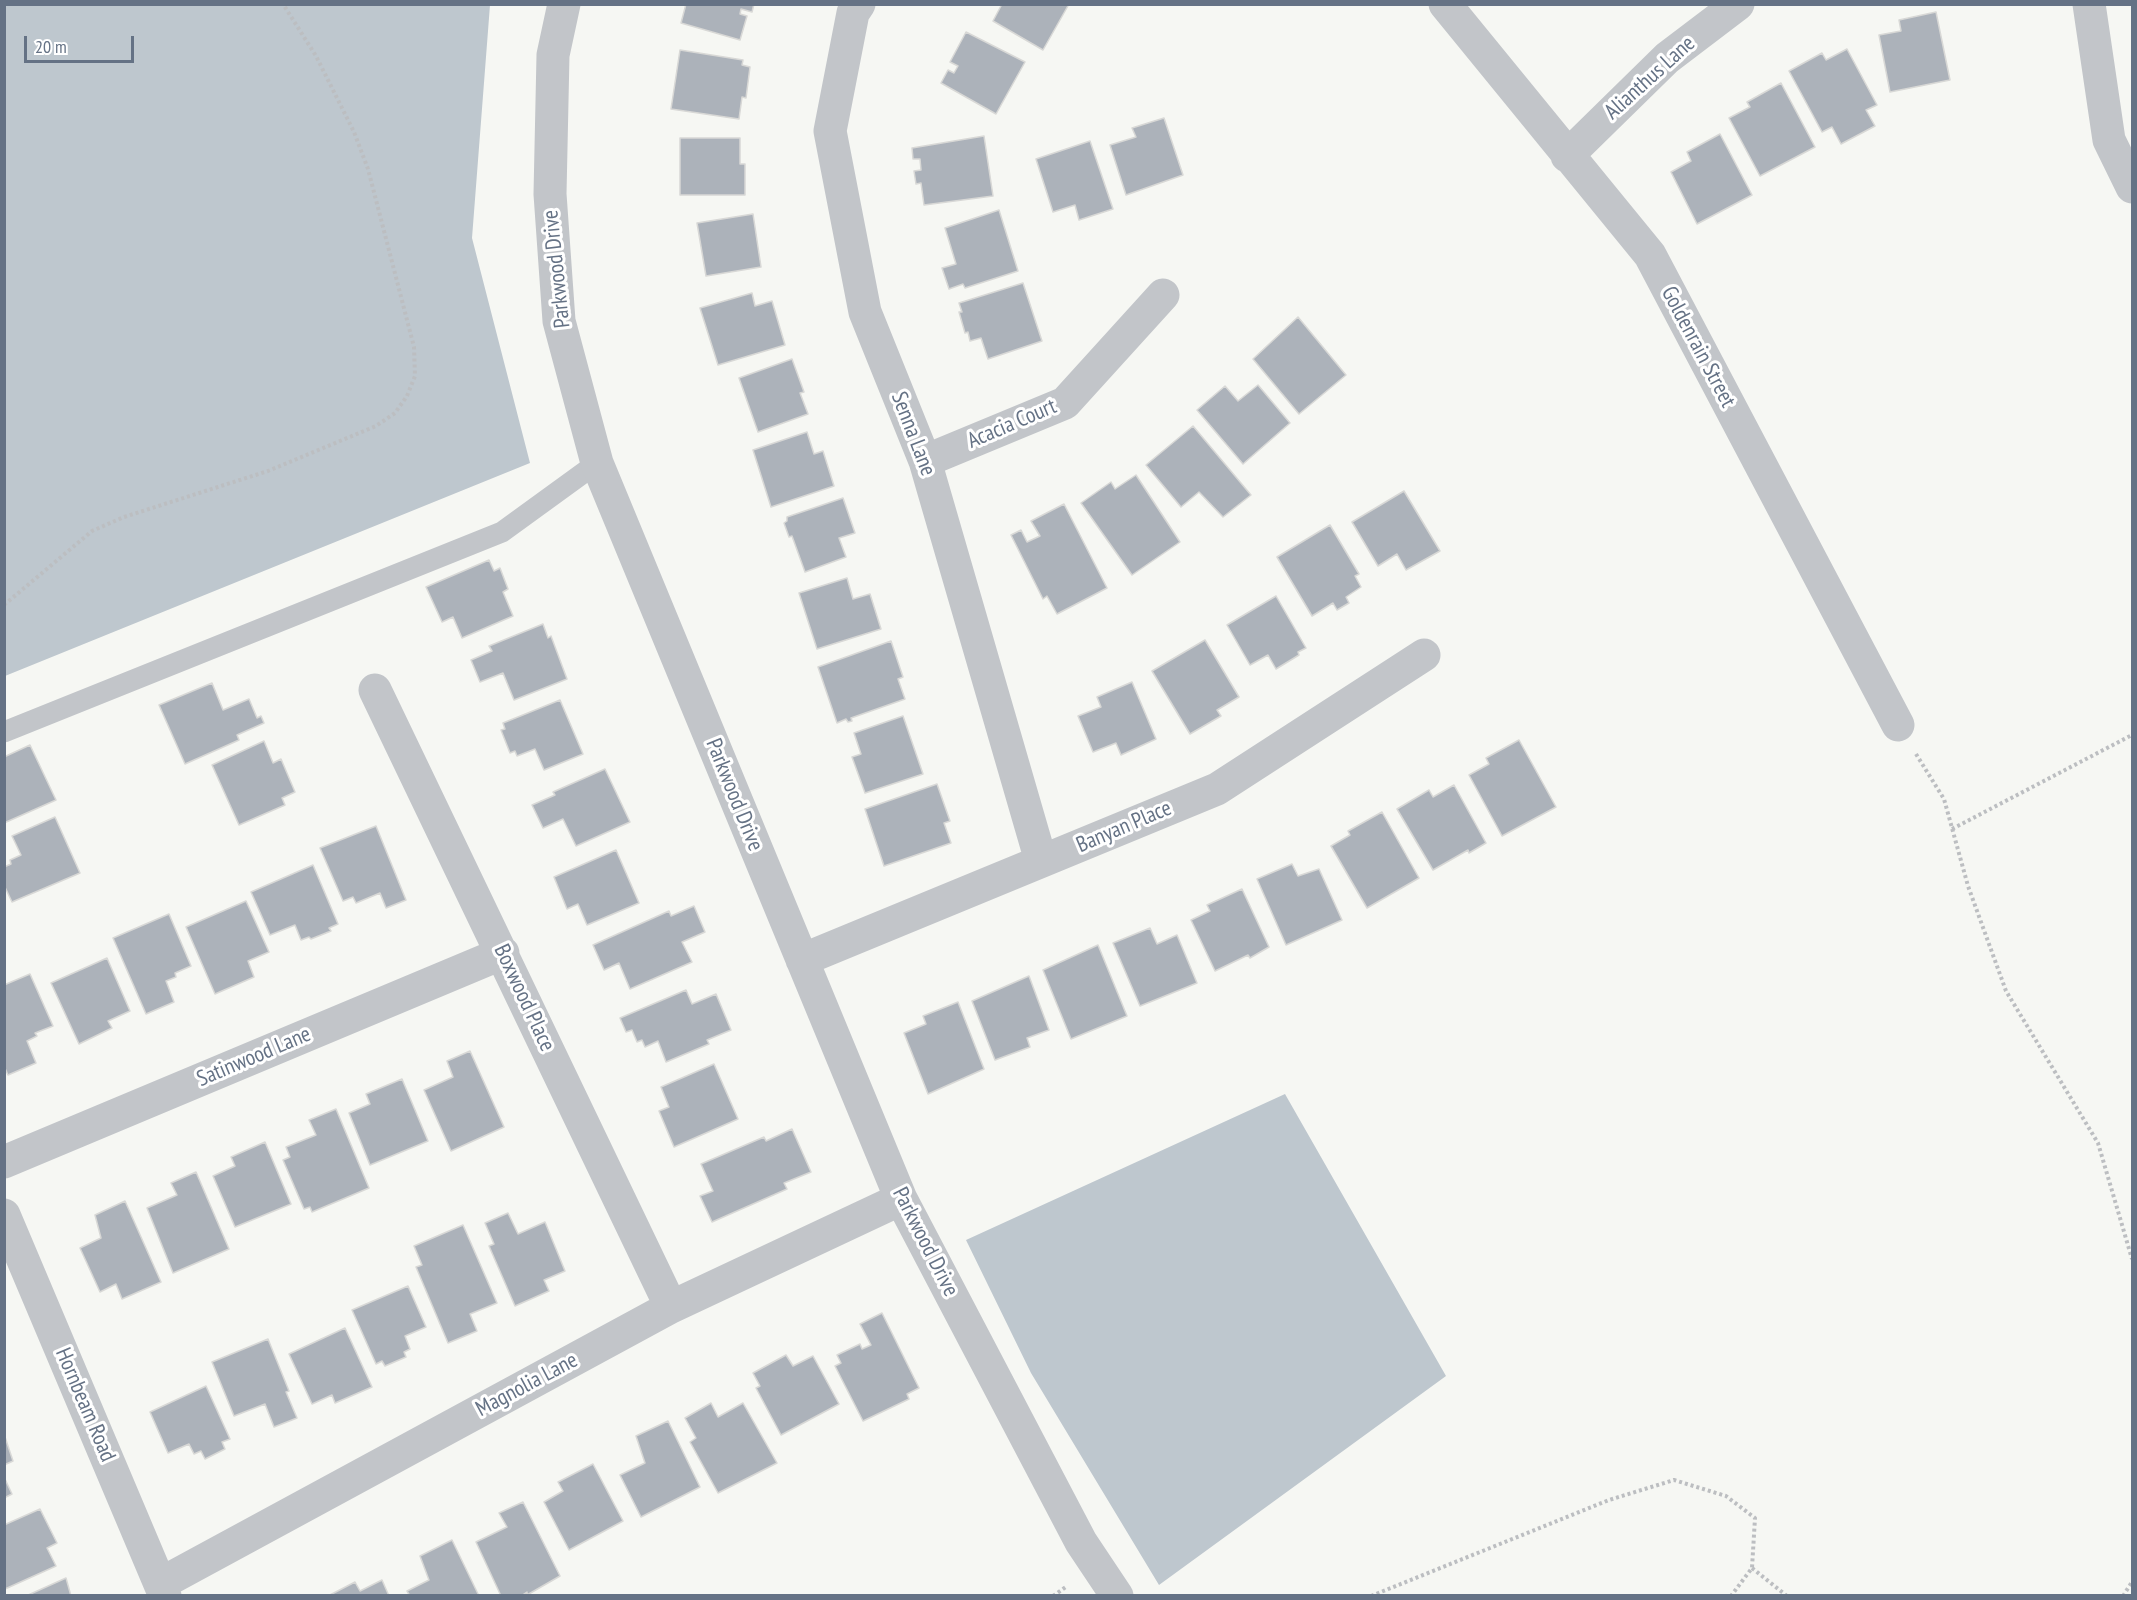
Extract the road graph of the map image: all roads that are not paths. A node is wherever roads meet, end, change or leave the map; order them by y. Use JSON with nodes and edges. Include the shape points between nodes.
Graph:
{"nodes":[{"id":1,"x":564,"y":4,"type":"edge"},
{"id":2,"x":859,"y":4,"type":"edge"},
{"id":3,"x":1445,"y":4,"type":"edge"},
{"id":4,"x":1738,"y":4,"type":"edge"},
{"id":5,"x":2089,"y":4,"type":"edge"},
{"id":6,"x":1567,"y":156,"type":"junction"},
{"id":7,"x":2133,"y":187,"type":"edge"},
{"id":8,"x":1163,"y":295,"type":"dead end"},
{"id":9,"x":925,"y":461,"type":"junction"},
{"id":10,"x":597,"y":463,"type":"junction"},
{"id":11,"x":1424,"y":655,"type":"dead end"},
{"id":12,"x":375,"y":690,"type":"dead end"},
{"id":13,"x":1898,"y":725,"type":"road end"},
{"id":14,"x":4,"y":732,"type":"edge"},
{"id":15,"x":1041,"y":861,"type":"junction"},
{"id":16,"x":503,"y":953,"type":"junction"},
{"id":17,"x":802,"y":960,"type":"junction"},
{"id":18,"x":4,"y":1162,"type":"edge"},
{"id":19,"x":901,"y":1199,"type":"junction"},
{"id":20,"x":4,"y":1215,"type":"edge"},
{"id":21,"x":671,"y":1307,"type":"junction"},
{"id":22,"x":163,"y":1590,"type":"edge"},
{"id":23,"x":1117,"y":1596,"type":"edge"}],
"edges":[{"from":1,"to":10,"type":"street","name":"Parkwood Drive","via":[[553,55],[550,194],[559,321]]},
{"from":2,"to":9,"type":"street","name":"Senna Lane","via":[[853,12],[830,131],[865,312]]},
{"from":3,"to":6,"type":"street","name":"Goldenrain Street"},
{"from":4,"to":6,"type":"street","name":"Alianthus Lane","via":[[1668,58]]},
{"from":5,"to":7,"type":"street","via":[[2109,140]]},
{"from":6,"to":13,"type":"street","name":"Goldenrain Street","via":[[1650,255]]},
{"from":8,"to":9,"type":"street","name":"Acacia Court","via":[[1065,403]]},
{"from":9,"to":15,"type":"street","name":"Senna Lane"},
{"from":10,"to":14,"type":"lane","via":[[502,532]]},
{"from":10,"to":17,"type":"street","name":"Parkwood Drive"},
{"from":11,"to":15,"type":"street","name":"Banyan Place","via":[[1217,789]]},
{"from":12,"to":16,"type":"street","name":"Boxwood Place"},
{"from":15,"to":17,"type":"street","name":"Banyan Place"},
{"from":16,"to":18,"type":"street","name":"Satinwood Lane"},
{"from":16,"to":21,"type":"street","name":"Boxwood Place"},
{"from":17,"to":19,"type":"street","name":"Parkwood Drive"},
{"from":19,"to":21,"type":"street","name":"Magnolia Lane"},
{"from":19,"to":23,"type":"street","name":"Parkwood Drive","via":[[1081,1542]]},
{"from":20,"to":22,"type":"street","name":"Hornbeam Road"},
{"from":21,"to":22,"type":"street","name":"Magnolia Lane"}]}
